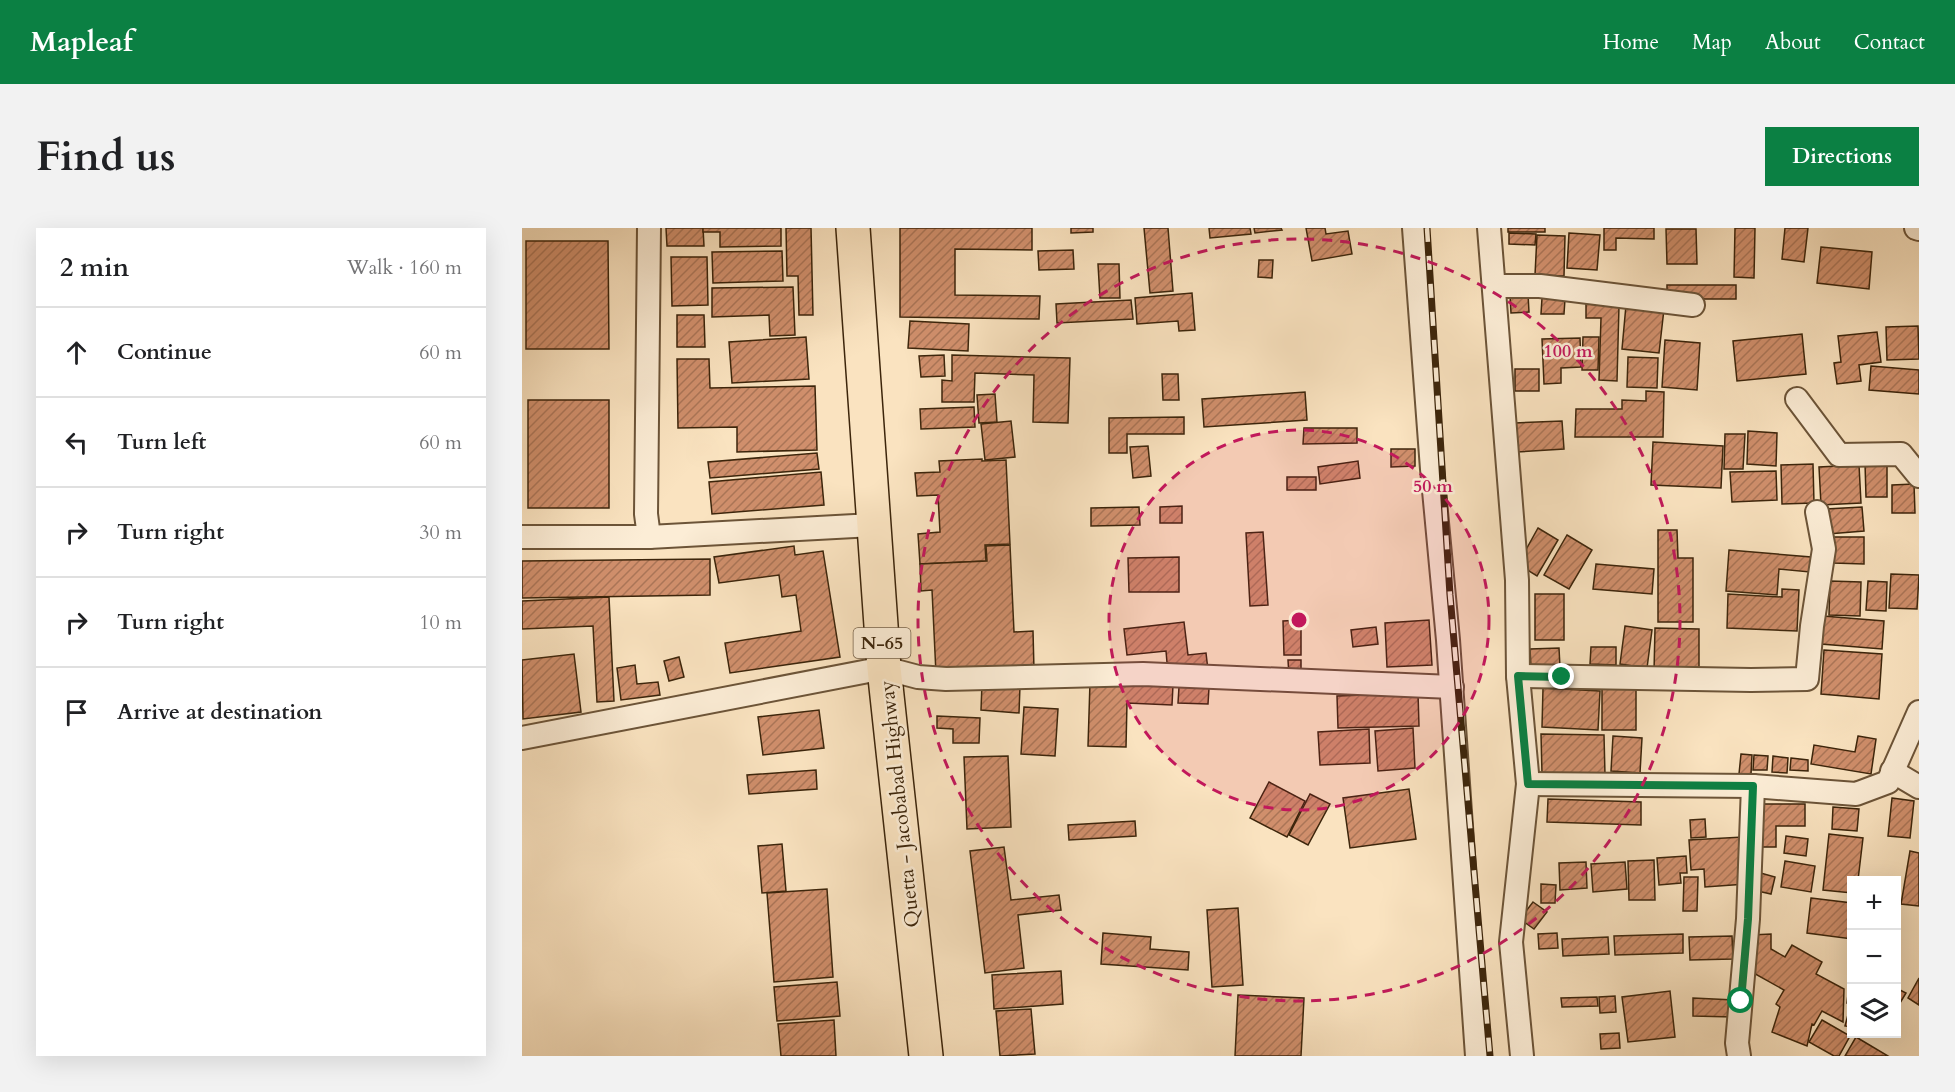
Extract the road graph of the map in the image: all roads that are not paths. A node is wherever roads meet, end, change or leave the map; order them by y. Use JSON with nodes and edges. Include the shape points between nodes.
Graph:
{"nodes":[{"id":1,"x":649,"y":228,"type":"edge"},
{"id":2,"x":853,"y":228,"type":"edge"},
{"id":3,"x":1414,"y":228,"type":"edge"},
{"id":4,"x":1489,"y":228,"type":"edge"},
{"id":5,"x":1495,"y":286,"type":"junction"},
{"id":6,"x":1693,"y":305,"type":"dead end"},
{"id":7,"x":1797,"y":399,"type":"dead end"},
{"id":8,"x":1919,"y":476,"type":"edge"},
{"id":9,"x":1817,"y":512,"type":"dead end"},
{"id":10,"x":873,"y":525,"type":"junction"},
{"id":11,"x":522,"y":537,"type":"edge"},
{"id":12,"x":649,"y":537,"type":"junction"},
{"id":13,"x":884,"y":668,"type":"junction"},
{"id":14,"x":1518,"y":676,"type":"junction"},
{"id":15,"x":1452,"y":687,"type":"junction"},
{"id":16,"x":1919,"y":712,"type":"edge"},
{"id":17,"x":522,"y":738,"type":"edge"},
{"id":18,"x":1892,"y":771,"type":"junction"},
{"id":19,"x":1528,"y":784,"type":"junction"},
{"id":20,"x":1753,"y":786,"type":"junction"},
{"id":21,"x":1919,"y":787,"type":"edge"},
{"id":22,"x":926,"y":1056,"type":"edge"},
{"id":23,"x":1477,"y":1056,"type":"edge"},
{"id":24,"x":1522,"y":1056,"type":"edge"},
{"id":25,"x":1739,"y":1056,"type":"edge"}],
"edges":[{"from":1,"to":12,"type":"street"},
{"from":2,"to":10,"type":"highway","name":"Quetta - Jacobabad Highway","number":"N-65"},
{"from":3,"to":15,"type":"street"},
{"from":4,"to":5,"type":"street"},
{"from":5,"to":6,"type":"street","via":[[1540,286]]},
{"from":5,"to":14,"type":"street","via":[[1517,580]]},
{"from":7,"to":8,"type":"street","via":[[1839,455],[1901,454]]},
{"from":9,"to":14,"type":"street","via":[[1824,549],[1807,679]]},
{"from":10,"to":12,"type":"street"},
{"from":10,"to":13,"type":"highway","name":"Quetta - Jacobabad Highway","number":"N-65"},
{"from":11,"to":12,"type":"street"},
{"from":13,"to":15,"type":"street","via":[[946,679],[1143,674]]},
{"from":13,"to":17,"type":"street"},
{"from":13,"to":22,"type":"highway","name":"Quetta - Jacobabad Highway","number":"N-65"},
{"from":14,"to":19,"type":"street"},
{"from":15,"to":23,"type":"street"},
{"from":16,"to":18,"type":"street"},
{"from":18,"to":20,"type":"street","via":[[1888,782],[1856,794]]},
{"from":18,"to":21,"type":"street"},
{"from":19,"to":20,"type":"street"},
{"from":19,"to":24,"type":"street","via":[[1511,942]]},
{"from":20,"to":25,"type":"street"}]}
